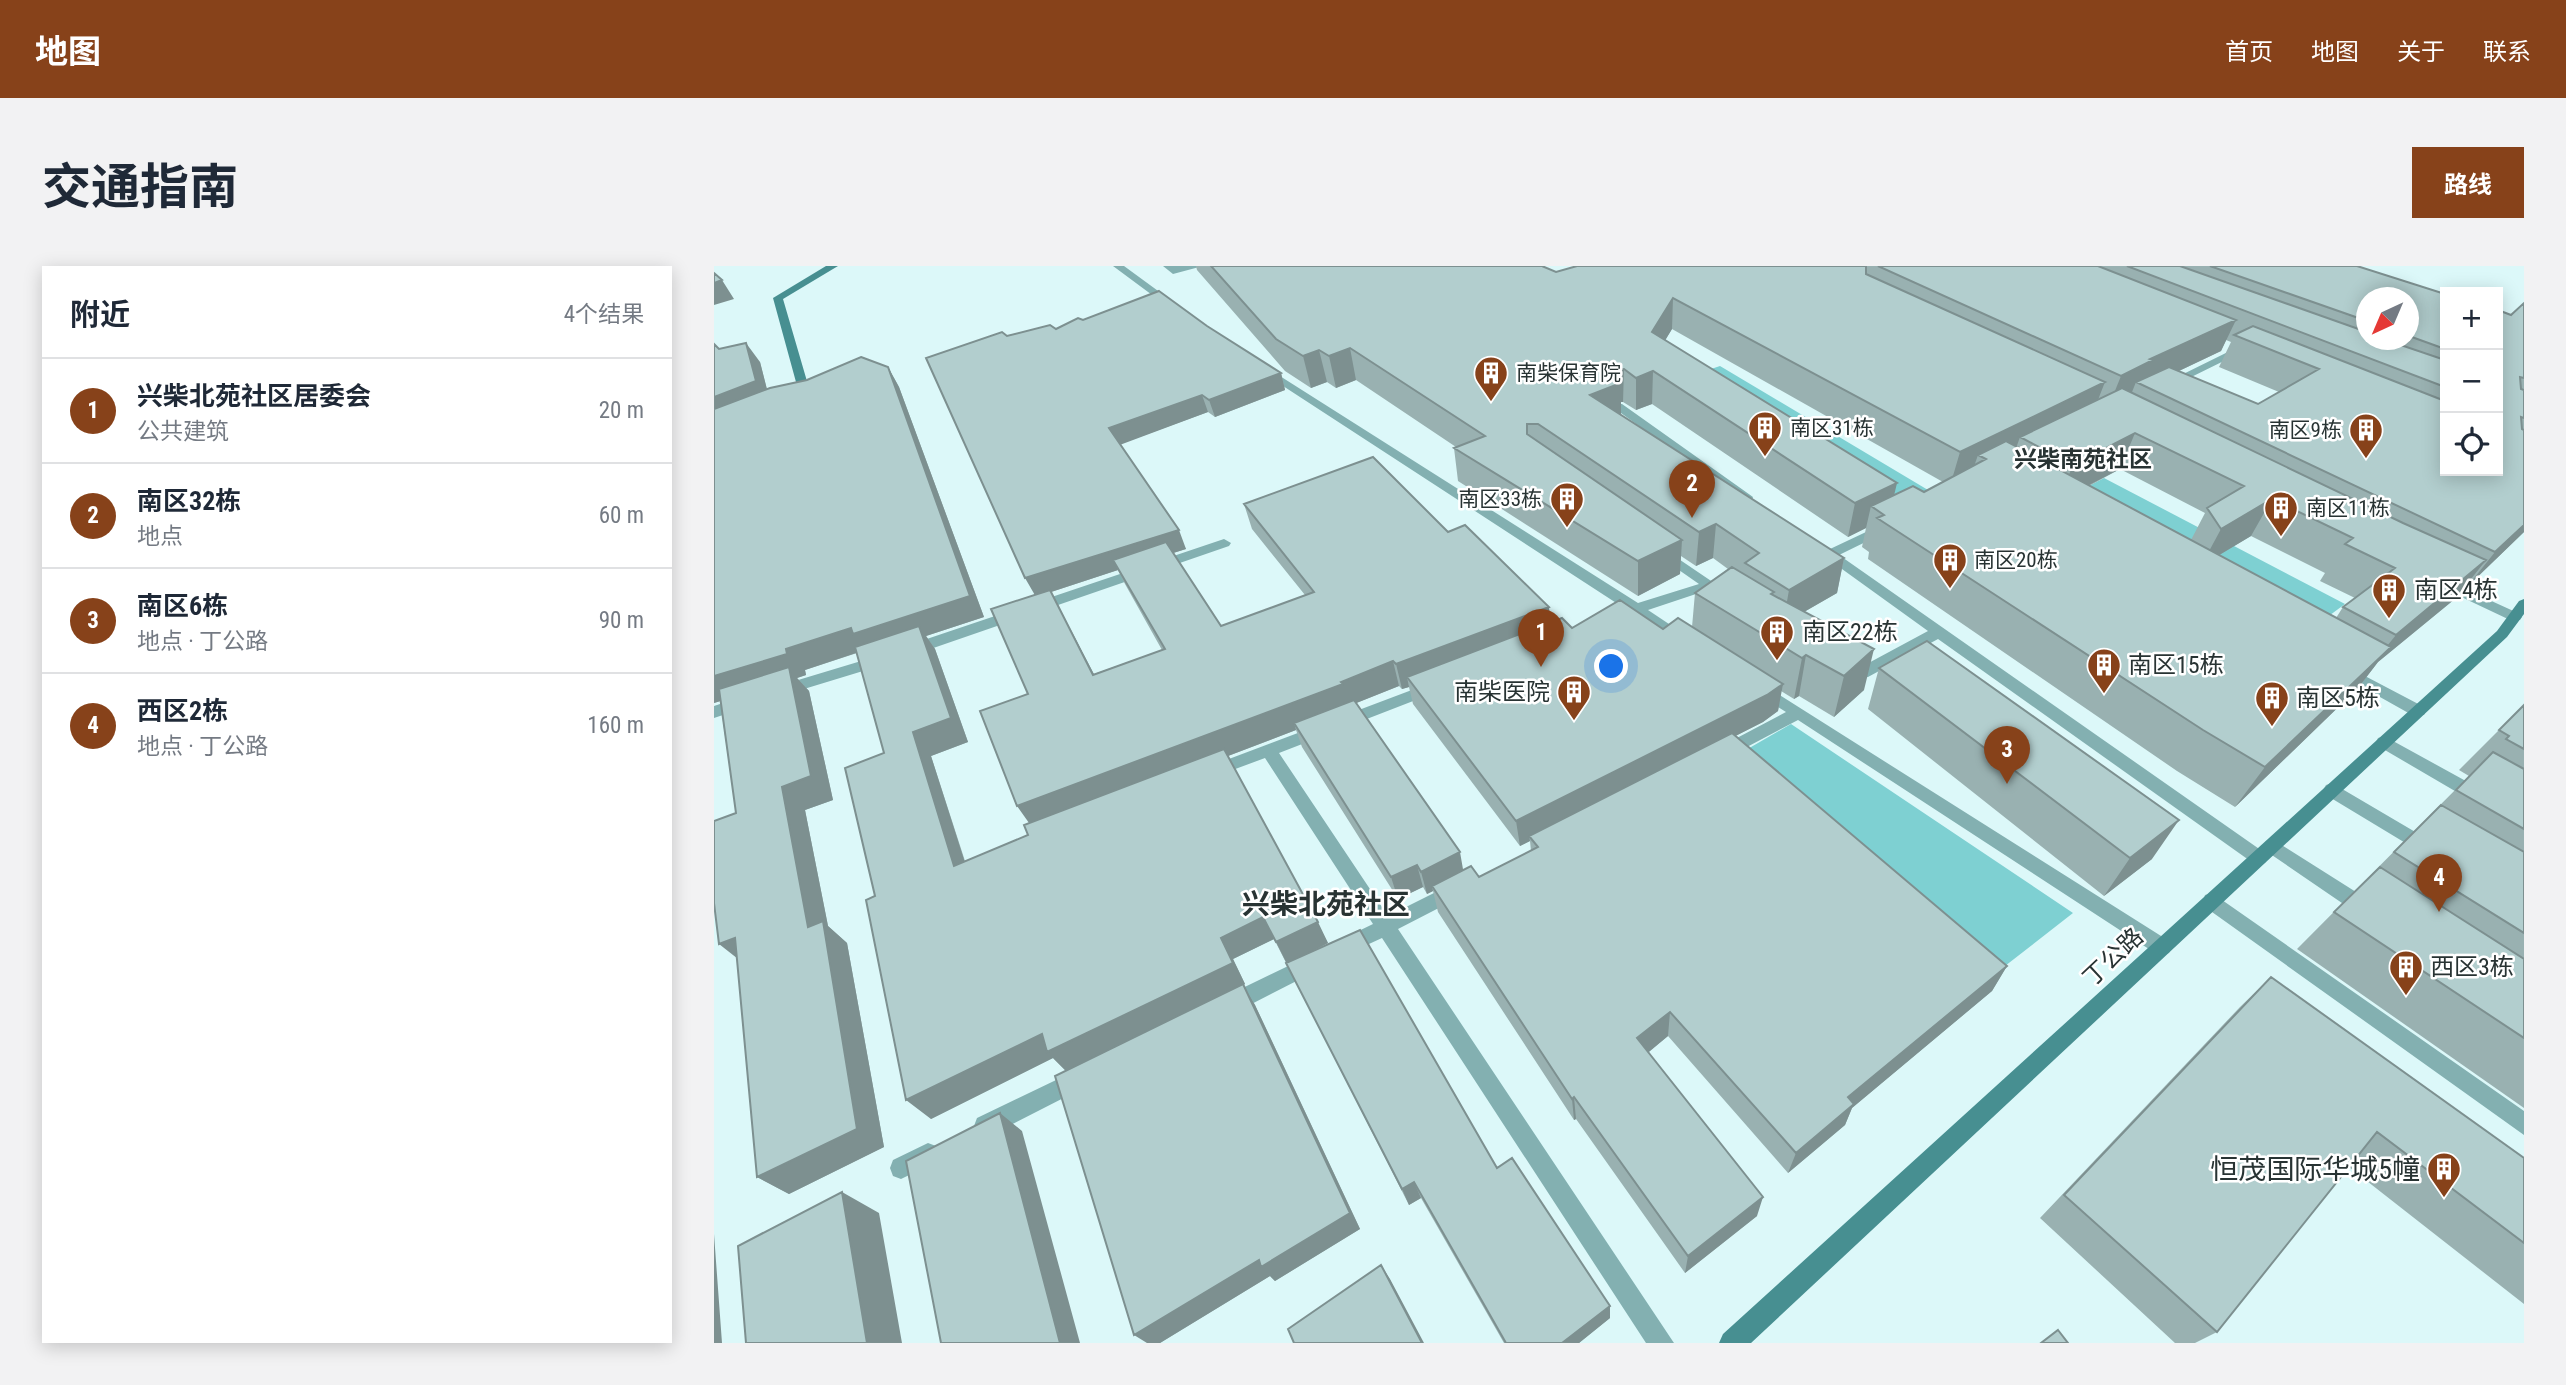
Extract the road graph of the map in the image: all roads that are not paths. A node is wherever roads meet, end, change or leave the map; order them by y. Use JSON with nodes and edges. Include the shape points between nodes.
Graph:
{"nodes":[{"id":1,"x":833,"y":266,"type":"edge"},
{"id":2,"x":1118,"y":266,"type":"edge"},
{"id":3,"x":1168,"y":266,"type":"edge"},
{"id":4,"x":1198,"y":266,"type":"edge"},
{"id":5,"x":1185,"y":315,"type":"edge"},
{"id":6,"x":2236,"y":351,"type":"edge"},
{"id":7,"x":1252,"y":361,"type":"edge"},
{"id":8,"x":2154,"y":392,"type":"edge"},
{"id":9,"x":779,"y":404,"type":"edge"},
{"id":10,"x":1618,"y":406,"type":"edge"},
{"id":11,"x":1762,"y":508,"type":"edge"},
{"id":12,"x":1899,"y":520,"type":"edge"},
{"id":13,"x":1644,"y":538,"type":"edge"},
{"id":14,"x":1807,"y":539,"type":"edge"},
{"id":15,"x":1224,"y":543,"type":"dead end"},
{"id":16,"x":1829,"y":555,"type":"junction"},
{"id":17,"x":2431,"y":578,"type":"edge"},
{"id":18,"x":1709,"y":585,"type":"junction"},
{"id":19,"x":1730,"y":599,"type":"edge"},
{"id":20,"x":1636,"y":608,"type":"junction"},
{"id":21,"x":2519,"y":610,"type":"edge"},
{"id":22,"x":1611,"y":618,"type":"edge"},
{"id":23,"x":1938,"y":632,"type":"junction"},
{"id":24,"x":1695,"y":646,"type":"edge"},
{"id":25,"x":1840,"y":662,"type":"edge"},
{"id":26,"x":2333,"y":664,"type":"edge"},
{"id":27,"x":1446,"y":682,"type":"edge"},
{"id":28,"x":1753,"y":683,"type":"edge"},
{"id":29,"x":2418,"y":711,"type":"junction"},
{"id":30,"x":714,"y":712,"type":"edge"},
{"id":31,"x":1800,"y":713,"type":"junction"},
{"id":32,"x":2384,"y":742,"type":"junction"},
{"id":33,"x":1268,"y":750,"type":"junction"},
{"id":34,"x":1702,"y":763,"type":"edge"},
{"id":35,"x":1191,"y":780,"type":"edge"},
{"id":36,"x":2332,"y":790,"type":"junction"},
{"id":37,"x":2489,"y":803,"type":"edge"},
{"id":38,"x":2265,"y":852,"type":"junction"},
{"id":39,"x":2445,"y":859,"type":"edge"},
{"id":40,"x":1471,"y":883,"type":"edge"},
{"id":41,"x":2212,"y":901,"type":"junction"},
{"id":42,"x":2386,"y":923,"type":"edge"},
{"id":43,"x":1385,"y":927,"type":"junction"},
{"id":44,"x":2162,"y":947,"type":"junction"},
{"id":45,"x":1211,"y":1013,"type":"edge"},
{"id":46,"x":1100,"y":1069,"type":"edge"},
{"id":47,"x":2524,"y":1124,"type":"edge"},
{"id":48,"x":901,"y":1168,"type":"dead end"},
{"id":49,"x":1661,"y":1343,"type":"edge"},
{"id":50,"x":1732,"y":1343,"type":"edge"}],
"edges":[{"from":1,"to":9,"type":"street","via":[[778,298],[805,394]]},
{"from":2,"to":5,"type":"street"},
{"from":3,"to":4,"type":"street","via":[[1173,271]]},
{"from":6,"to":8,"type":"street"},
{"from":7,"to":20,"type":"street"},
{"from":10,"to":11,"type":"street"},
{"from":12,"to":16,"type":"street"},
{"from":13,"to":18,"type":"street"},
{"from":14,"to":16,"type":"street"},
{"from":15,"to":30,"type":"street"},
{"from":16,"to":23,"type":"street"},
{"from":17,"to":21,"type":"street"},
{"from":18,"to":19,"type":"street"},
{"from":18,"to":20,"type":"street"},
{"from":20,"to":22,"type":"street"},
{"from":20,"to":24,"type":"street"},
{"from":21,"to":29,"type":"street","name":"丁公路","via":[[2502,634]]},
{"from":23,"to":25,"type":"street","via":[[1863,673]]},
{"from":23,"to":38,"type":"street"},
{"from":26,"to":29,"type":"street"},
{"from":27,"to":33,"type":"street"},
{"from":28,"to":31,"type":"street"},
{"from":29,"to":32,"type":"street","name":"丁公路"},
{"from":31,"to":34,"type":"street"},
{"from":31,"to":44,"type":"street"},
{"from":32,"to":36,"type":"street","name":"丁公路"},
{"from":32,"to":37,"type":"street"},
{"from":33,"to":35,"type":"street"},
{"from":33,"to":43,"type":"street"},
{"from":36,"to":38,"type":"street","name":"丁公路"},
{"from":36,"to":39,"type":"street"},
{"from":38,"to":41,"type":"street","name":"丁公路"},
{"from":38,"to":42,"type":"street"},
{"from":40,"to":43,"type":"street"},
{"from":41,"to":44,"type":"street","name":"丁公路"},
{"from":41,"to":47,"type":"street"},
{"from":43,"to":45,"type":"street"},
{"from":43,"to":49,"type":"street"},
{"from":44,"to":50,"type":"street","name":"丁公路"},
{"from":46,"to":48,"type":"street"}]}
